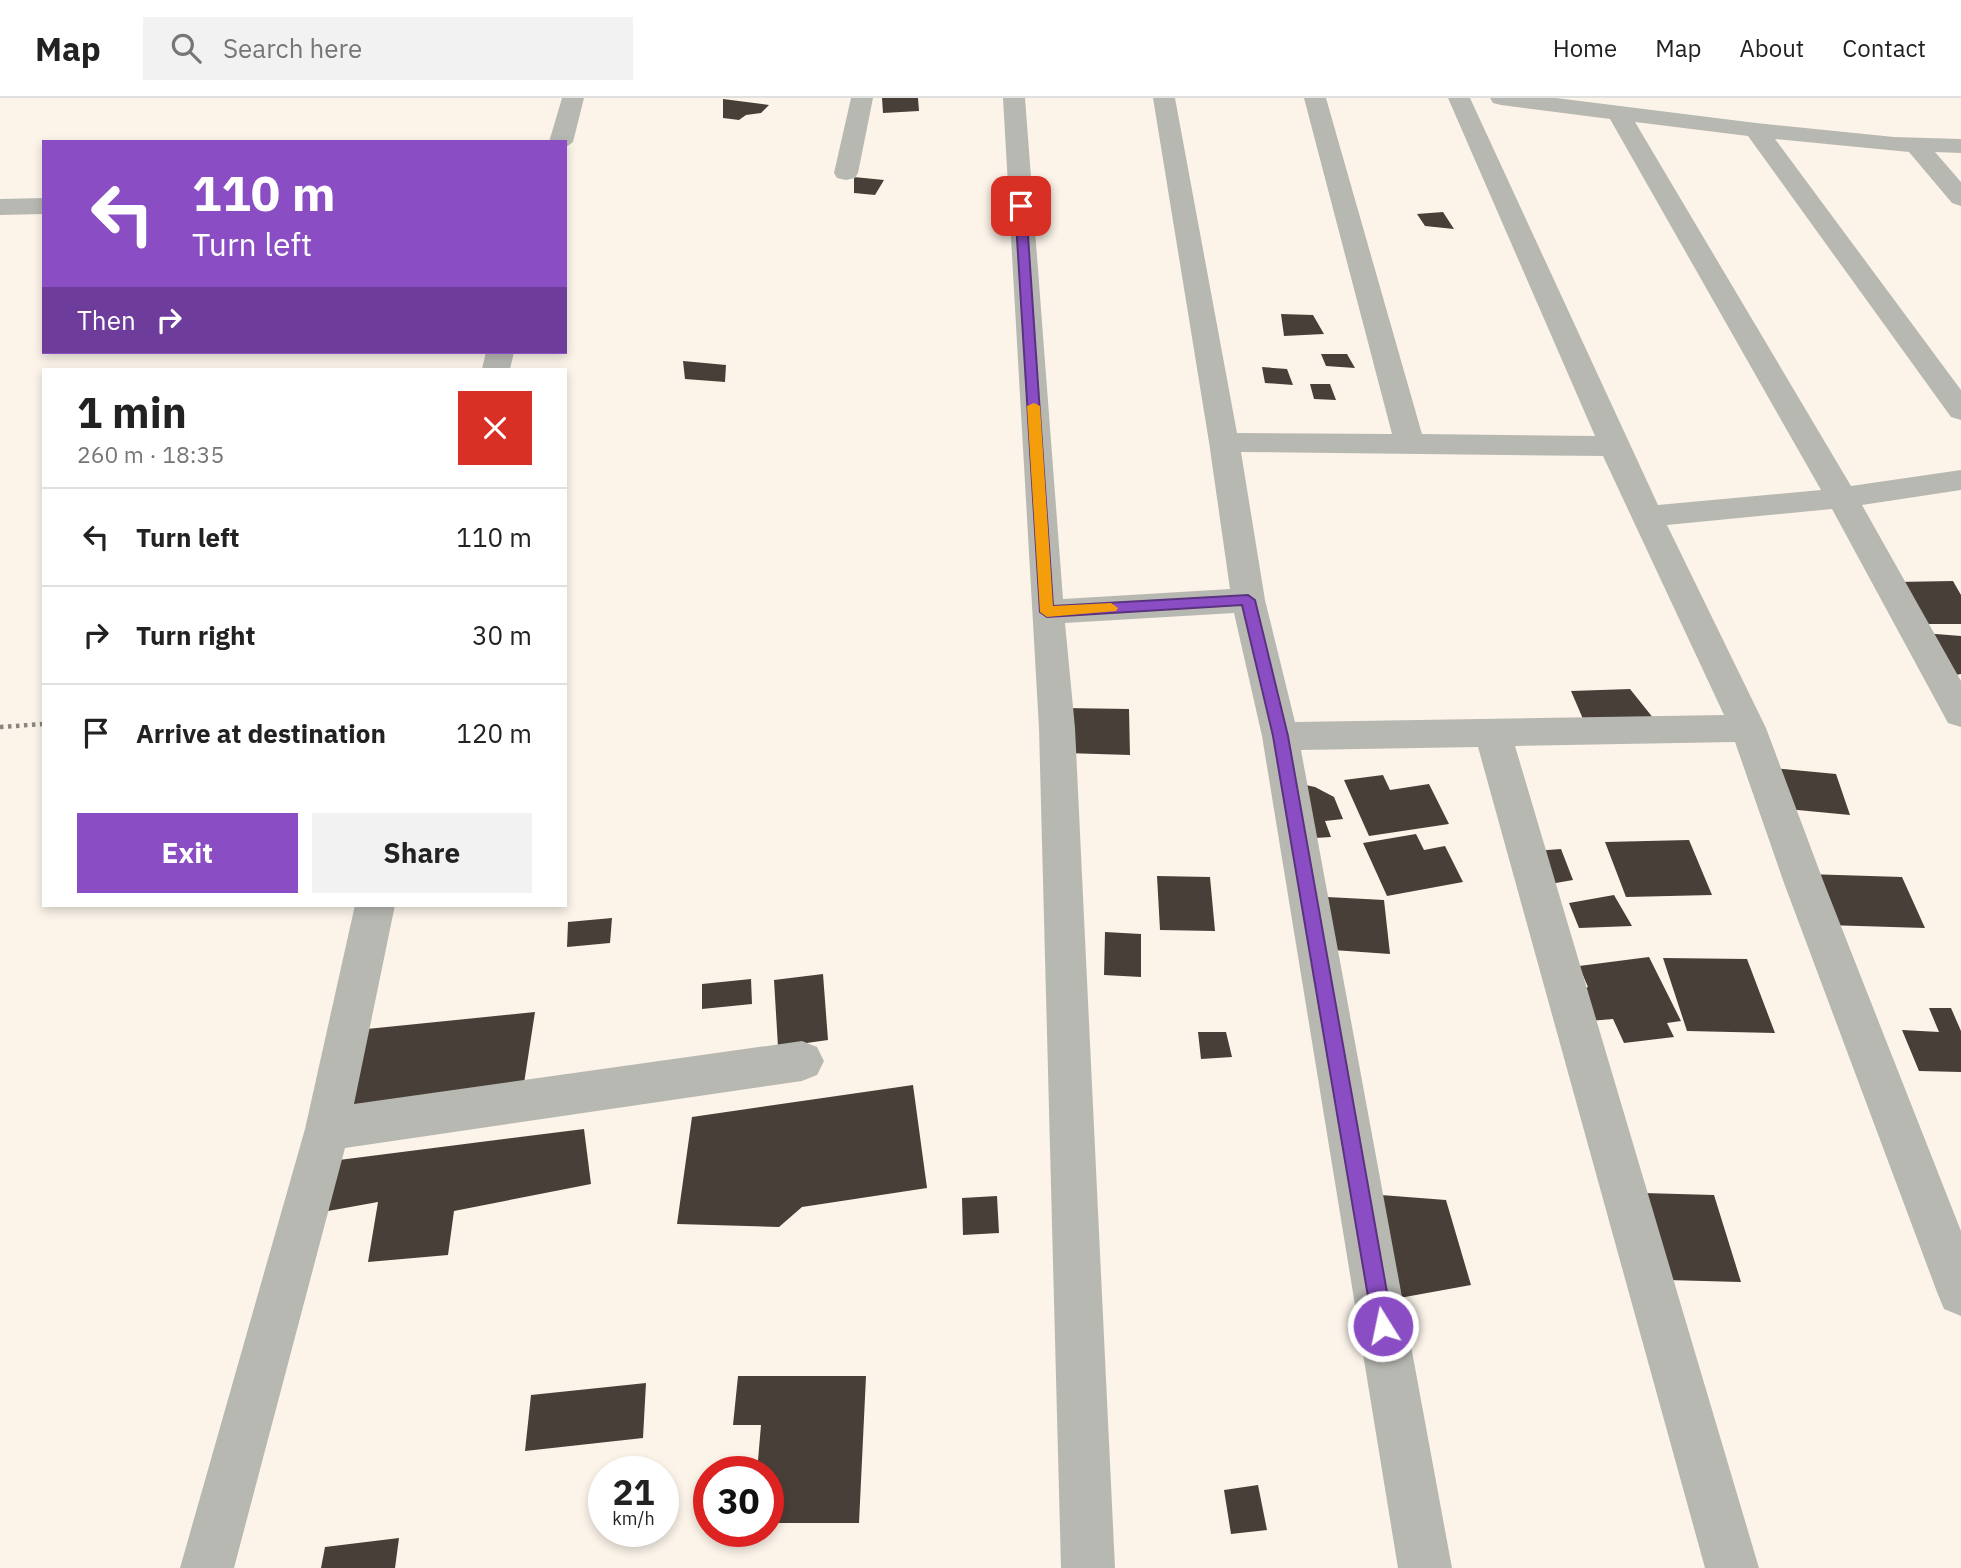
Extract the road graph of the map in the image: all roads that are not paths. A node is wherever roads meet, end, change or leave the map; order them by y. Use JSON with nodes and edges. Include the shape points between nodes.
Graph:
{"nodes":[{"id":1,"x":573,"y":98,"type":"edge"},
{"id":2,"x":862,"y":98,"type":"edge"},
{"id":3,"x":1014,"y":98,"type":"edge"},
{"id":4,"x":1164,"y":98,"type":"edge"},
{"id":5,"x":1315,"y":98,"type":"edge"},
{"id":6,"x":1459,"y":98,"type":"edge"},
{"id":7,"x":1502,"y":98,"type":"edge"},
{"id":8,"x":1619,"y":114,"type":"junction"},
{"id":9,"x":1755,"y":130,"type":"junction"},
{"id":10,"x":562,"y":140,"type":"edge"},
{"id":11,"x":1916,"y":145,"type":"junction"},
{"id":12,"x":1961,"y":146,"type":"edge"},
{"id":13,"x":846,"y":173,"type":"dead end"},
{"id":14,"x":1961,"y":198,"type":"edge"},
{"id":15,"x":42,"y":206,"type":"edge"},
{"id":16,"x":0,"y":207,"type":"edge"},
{"id":17,"x":1961,"y":411,"type":"edge"},
{"id":18,"x":1224,"y":442,"type":"junction"},
{"id":19,"x":1409,"y":442,"type":"junction"},
{"id":20,"x":1614,"y":446,"type":"junction"},
{"id":21,"x":1961,"y":480,"type":"edge"},
{"id":22,"x":1842,"y":498,"type":"junction"},
{"id":23,"x":1650,"y":516,"type":"junction"},
{"id":24,"x":1248,"y":600,"type":"junction"},
{"id":25,"x":1047,"y":612,"type":"junction"},
{"id":26,"x":1961,"y":713,"type":"edge"},
{"id":27,"x":1748,"y":728,"type":"junction"},
{"id":28,"x":1493,"y":734,"type":"junction"},
{"id":29,"x":1280,"y":736,"type":"junction"},
{"id":30,"x":375,"y":907,"type":"edge"},
{"id":31,"x":802,"y":1061,"type":"dead end"},
{"id":32,"x":327,"y":1129,"type":"junction"},
{"id":33,"x":1961,"y":1292,"type":"edge"},
{"id":34,"x":207,"y":1568,"type":"edge"},
{"id":35,"x":1087,"y":1568,"type":"edge"},
{"id":36,"x":1425,"y":1568,"type":"edge"},
{"id":37,"x":1732,"y":1568,"type":"edge"}],
"edges":[{"from":1,"to":10,"type":"street"},
{"from":2,"to":13,"type":"street"},
{"from":3,"to":25,"type":"street"},
{"from":4,"to":18,"type":"street"},
{"from":5,"to":19,"type":"street"},
{"from":6,"to":20,"type":"street"},
{"from":7,"to":8,"type":"street"},
{"from":8,"to":9,"type":"street"},
{"from":8,"to":22,"type":"street"},
{"from":9,"to":11,"type":"street"},
{"from":9,"to":17,"type":"street"},
{"from":11,"to":12,"type":"street"},
{"from":11,"to":14,"type":"street"},
{"from":15,"to":16,"type":"street"},
{"from":18,"to":19,"type":"street"},
{"from":18,"to":24,"type":"street"},
{"from":19,"to":20,"type":"street"},
{"from":20,"to":23,"type":"street"},
{"from":21,"to":22,"type":"street"},
{"from":22,"to":23,"type":"street"},
{"from":22,"to":26,"type":"street"},
{"from":23,"to":27,"type":"street"},
{"from":24,"to":25,"type":"street"},
{"from":24,"to":29,"type":"street"},
{"from":25,"to":35,"type":"street","via":[[1057,728]]},
{"from":27,"to":28,"type":"street"},
{"from":27,"to":33,"type":"street"},
{"from":28,"to":29,"type":"street"},
{"from":28,"to":37,"type":"street"},
{"from":29,"to":36,"type":"street"},
{"from":30,"to":32,"type":"street"},
{"from":31,"to":32,"type":"street"},
{"from":32,"to":34,"type":"street"}]}
